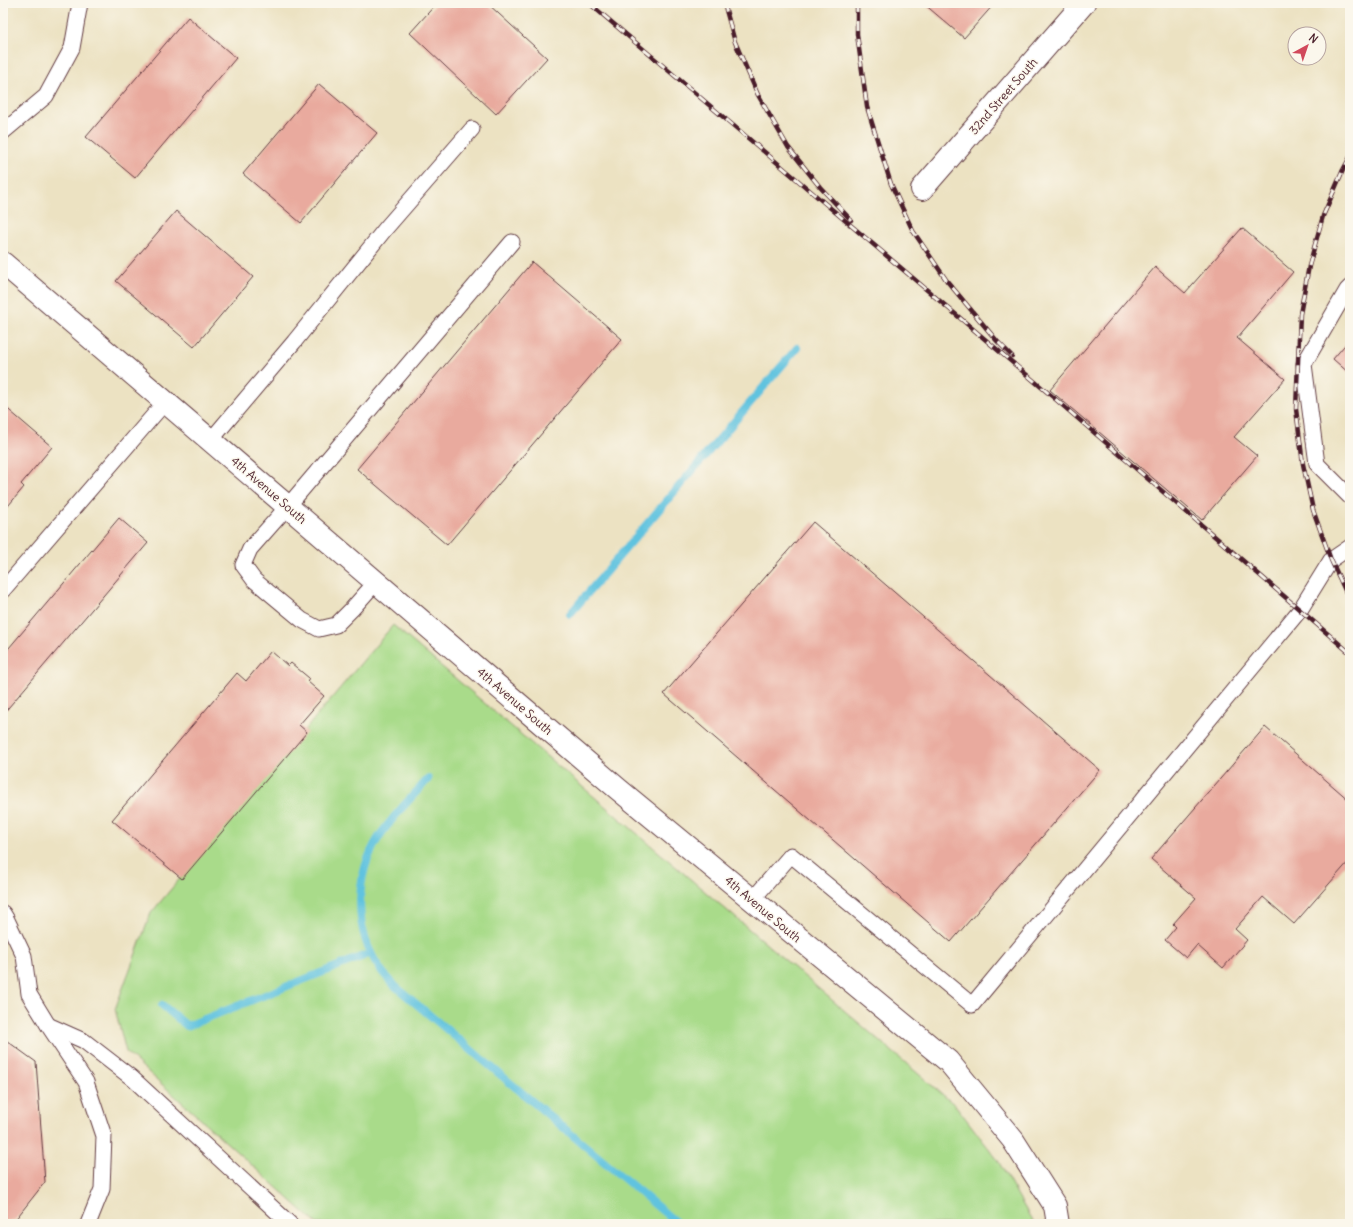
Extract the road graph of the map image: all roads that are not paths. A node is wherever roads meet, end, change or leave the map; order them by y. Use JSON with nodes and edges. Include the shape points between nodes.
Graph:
{"nodes":[{"id":1,"x":80,"y":3,"type":"edge"},
{"id":2,"x":1084,"y":3,"type":"edge"},
{"id":3,"x":472,"y":129,"type":"dead end"},
{"id":4,"x":3,"y":132,"type":"edge"},
{"id":5,"x":922,"y":188,"type":"dead end"},
{"id":6,"x":512,"y":242,"type":"dead end"},
{"id":7,"x":3,"y":263,"type":"edge"},
{"id":8,"x":1350,"y":287,"type":"edge"},
{"id":9,"x":166,"y":401,"type":"junction"},
{"id":10,"x":211,"y":440,"type":"junction"},
{"id":11,"x":1350,"y":497,"type":"edge"},
{"id":12,"x":288,"y":506,"type":"junction"},
{"id":13,"x":1350,"y":547,"type":"edge"},
{"id":14,"x":376,"y":582,"type":"junction"},
{"id":15,"x":3,"y":590,"type":"edge"},
{"id":16,"x":752,"y":900,"type":"junction"},
{"id":17,"x":3,"y":914,"type":"edge"},
{"id":18,"x":48,"y":1025,"type":"junction"},
{"id":19,"x":88,"y":1224,"type":"edge"},
{"id":20,"x":290,"y":1224,"type":"edge"},
{"id":21,"x":1058,"y":1224,"type":"edge"}],
"edges":[{"from":1,"to":4,"type":"lane","via":[[72,48],[46,96]]},
{"from":2,"to":5,"type":"street","name":"32nd Street South"},
{"from":3,"to":10,"type":"lane","via":[[386,228]]},
{"from":6,"to":12,"type":"lane"},
{"from":7,"to":9,"type":"street","name":"4th Avenue South"},
{"from":8,"to":11,"type":"lane","via":[[1304,364],[1317,464]]},
{"from":9,"to":10,"type":"street","name":"4th Avenue South"},
{"from":9,"to":15,"type":"lane"},
{"from":10,"to":12,"type":"street","name":"4th Avenue South"},
{"from":12,"to":14,"type":"street","name":"4th Avenue South"},
{"from":12,"to":14,"type":"lane","via":[[250,549],[243,565],[254,580],[302,620],[319,629],[336,626]]},
{"from":13,"to":16,"type":"lane","via":[[1331,560],[1300,610],[972,1005],[791,855]]},
{"from":14,"to":16,"type":"street","name":"4th Avenue South"},
{"from":16,"to":21,"type":"street","name":"4th Avenue South","via":[[948,1061],[1014,1140],[1054,1206]]},
{"from":17,"to":18,"type":"lane","via":[[24,956],[30,994]]},
{"from":18,"to":19,"type":"lane","via":[[86,1082],[104,1136],[102,1188]]},
{"from":18,"to":20,"type":"lane","via":[[84,1041],[132,1078]]}]}
